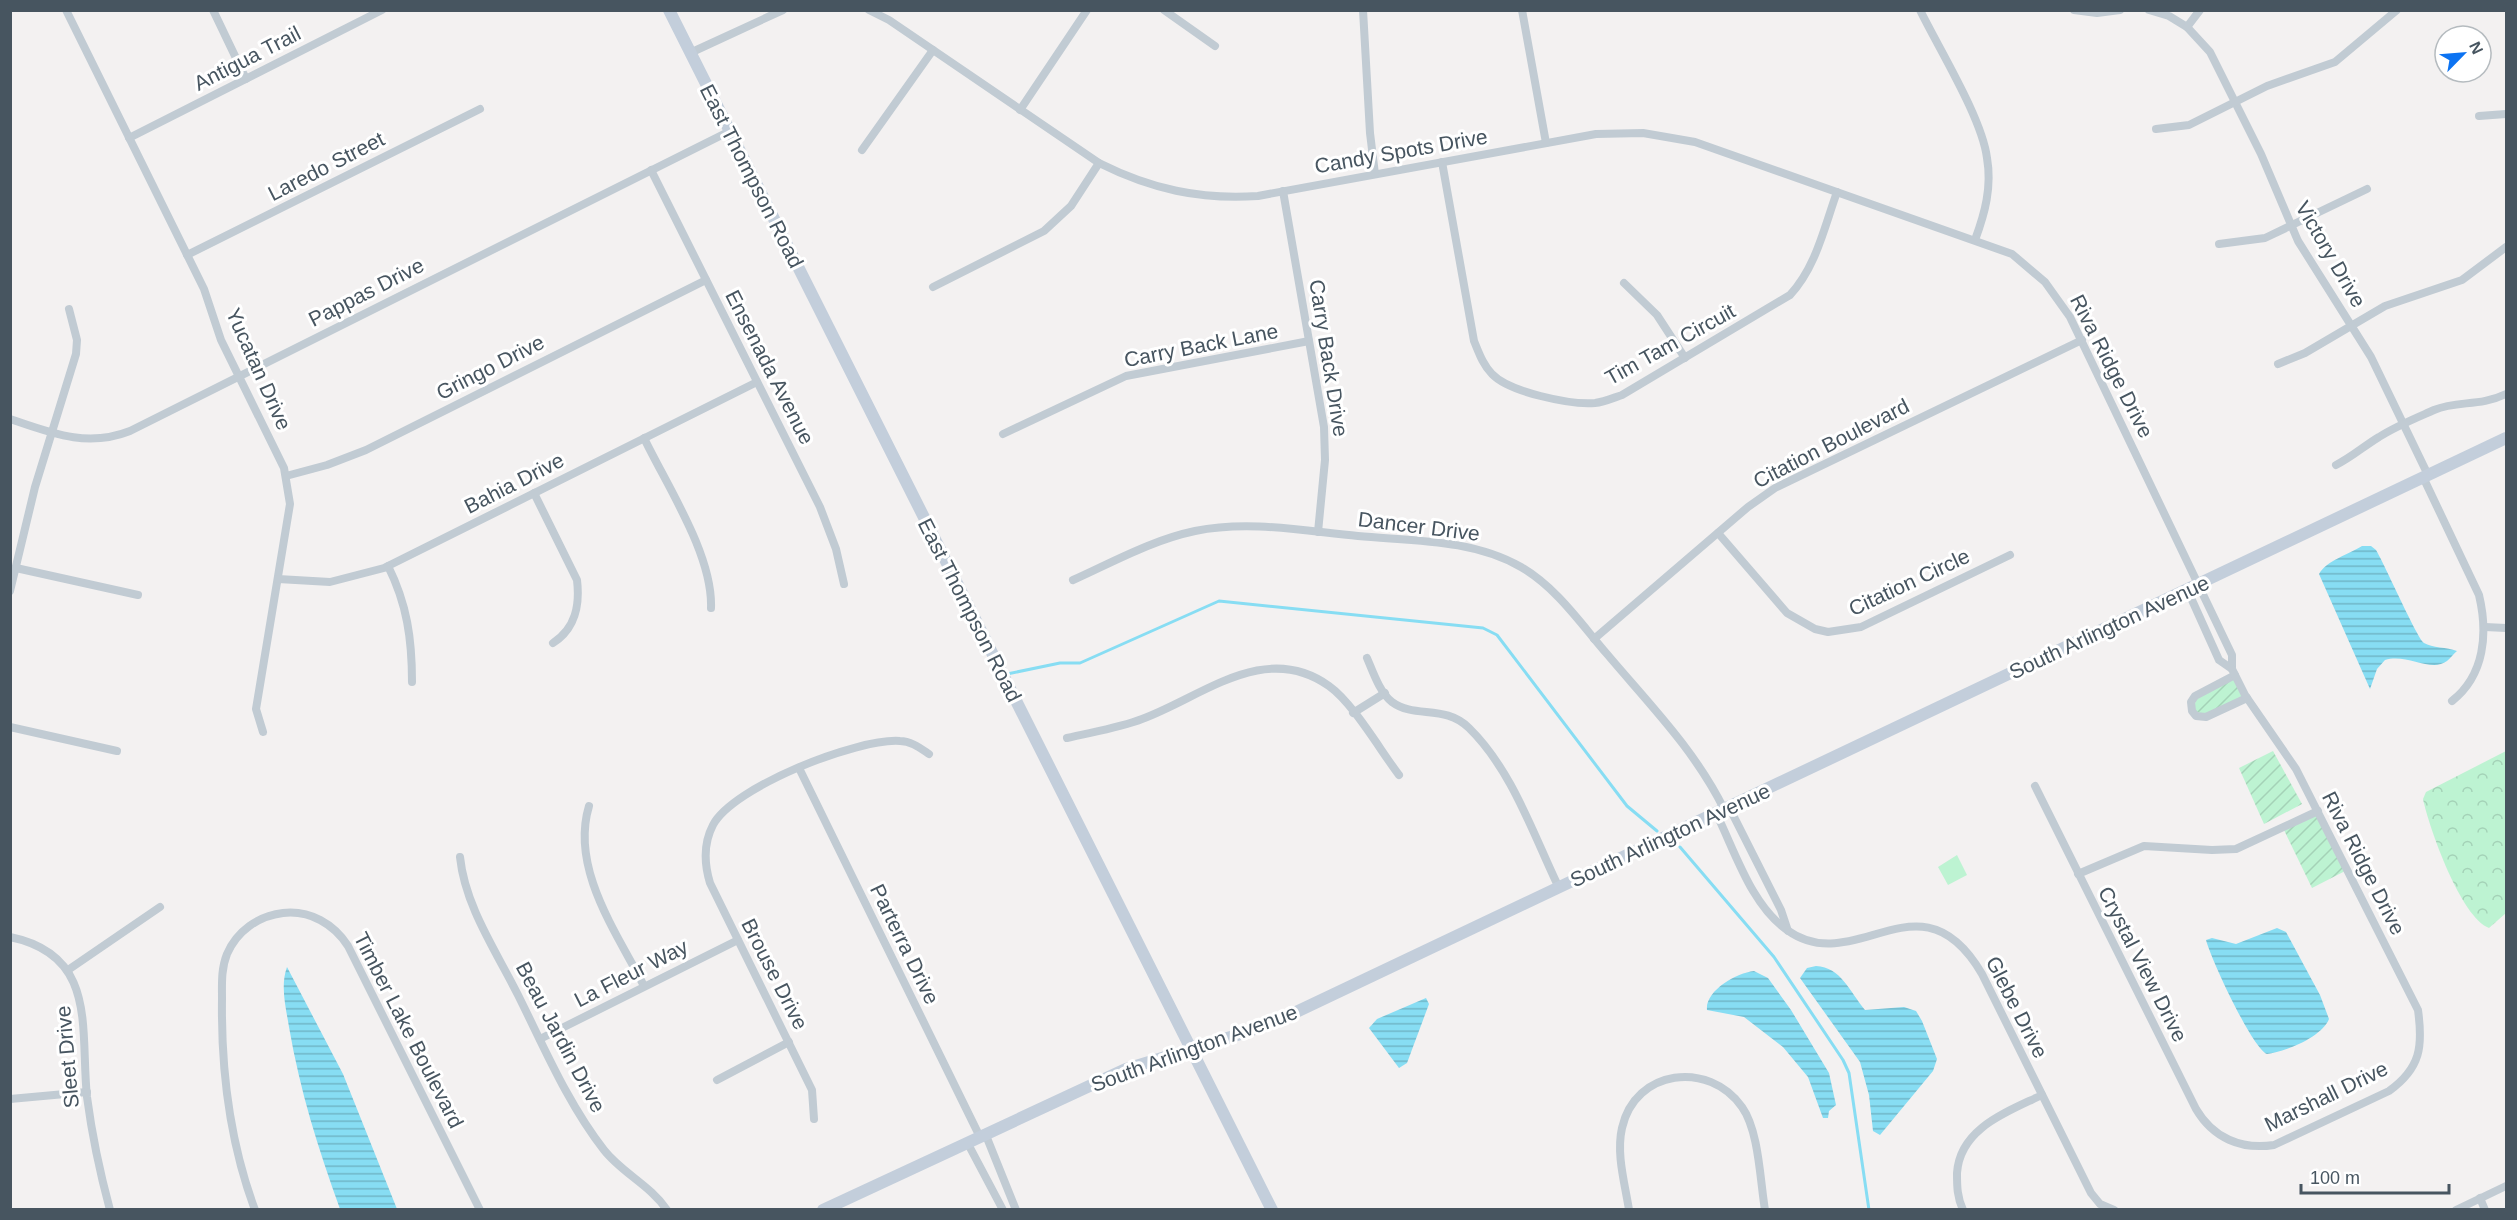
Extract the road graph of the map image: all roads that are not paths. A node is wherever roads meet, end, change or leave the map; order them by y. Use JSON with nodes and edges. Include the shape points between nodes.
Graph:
{"nodes":[{"id":1,"x":66,"y":10,"type":"edge"},
{"id":2,"x":213,"y":10,"type":"edge"},
{"id":3,"x":382,"y":10,"type":"edge"},
{"id":4,"x":669,"y":10,"type":"edge"},
{"id":5,"x":783,"y":10,"type":"edge"},
{"id":6,"x":869,"y":10,"type":"edge"},
{"id":7,"x":1087,"y":10,"type":"edge"},
{"id":8,"x":1164,"y":10,"type":"edge"},
{"id":9,"x":1363,"y":10,"type":"edge"},
{"id":10,"x":1522,"y":10,"type":"edge"},
{"id":11,"x":1920,"y":10,"type":"edge"},
{"id":12,"x":2074,"y":10,"type":"edge"},
{"id":13,"x":2120,"y":10,"type":"edge"},
{"id":14,"x":2149,"y":10,"type":"edge"},
{"id":15,"x":2200,"y":10,"type":"edge"},
{"id":16,"x":2397,"y":10,"type":"edge"},
{"id":17,"x":2187,"y":27,"type":"junction"},
{"id":18,"x":1215,"y":45,"type":"dead end"},
{"id":19,"x":933,"y":50,"type":"junction"},
{"id":20,"x":690,"y":53,"type":"junction"},
{"id":21,"x":246,"y":78,"type":"junction"},
{"id":22,"x":2235,"y":101,"type":"junction"},
{"id":23,"x":480,"y":109,"type":"dead end"},
{"id":24,"x":1020,"y":110,"type":"junction"},
{"id":25,"x":2506,"y":114,"type":"edge"},
{"id":26,"x":2479,"y":116,"type":"dead end"},
{"id":27,"x":2156,"y":129,"type":"dead end"},
{"id":28,"x":730,"y":130,"type":"junction"},
{"id":29,"x":129,"y":138,"type":"junction"},
{"id":30,"x":1546,"y":143,"type":"junction"},
{"id":31,"x":862,"y":150,"type":"dead end"},
{"id":32,"x":1442,"y":162,"type":"junction"},
{"id":33,"x":1099,"y":163,"type":"junction"},
{"id":34,"x":651,"y":170,"type":"junction"},
{"id":35,"x":1376,"y":174,"type":"junction"},
{"id":36,"x":2367,"y":189,"type":"dead end"},
{"id":37,"x":1283,"y":191,"type":"junction"},
{"id":38,"x":1837,"y":192,"type":"junction"},
{"id":39,"x":2290,"y":226,"type":"junction"},
{"id":40,"x":1975,"y":240,"type":"junction"},
{"id":41,"x":2219,"y":244,"type":"dead end"},
{"id":42,"x":2506,"y":246,"type":"edge"},
{"id":43,"x":187,"y":255,"type":"junction"},
{"id":44,"x":706,"y":280,"type":"junction"},
{"id":45,"x":1624,"y":283,"type":"dead end"},
{"id":46,"x":933,"y":287,"type":"dead end"},
{"id":47,"x":69,"y":309,"type":"dead end"},
{"id":48,"x":2352,"y":325,"type":"junction"},
{"id":49,"x":2082,"y":340,"type":"junction"},
{"id":50,"x":1309,"y":341,"type":"junction"},
{"id":51,"x":1685,"y":358,"type":"junction"},
{"id":52,"x":2278,"y":364,"type":"dead end"},
{"id":53,"x":239,"y":376,"type":"junction"},
{"id":54,"x":757,"y":382,"type":"junction"},
{"id":55,"x":2506,"y":394,"type":"edge"},
{"id":56,"x":10,"y":419,"type":"edge"},
{"id":57,"x":2404,"y":424,"type":"junction"},
{"id":58,"x":52,"y":433,"type":"junction"},
{"id":59,"x":1003,"y":434,"type":"dead end"},
{"id":60,"x":644,"y":438,"type":"junction"},
{"id":61,"x":2506,"y":438,"type":"edge"},
{"id":62,"x":2336,"y":465,"type":"dead end"},
{"id":63,"x":286,"y":476,"type":"junction"},
{"id":64,"x":2426,"y":476,"type":"junction"},
{"id":65,"x":534,"y":493,"type":"junction"},
{"id":66,"x":1318,"y":532,"type":"junction"},
{"id":67,"x":1718,"y":533,"type":"junction"},
{"id":68,"x":2010,"y":555,"type":"dead end"},
{"id":69,"x":388,"y":566,"type":"junction"},
{"id":70,"x":16,"y":567,"type":"junction"},
{"id":71,"x":278,"y":579,"type":"junction"},
{"id":72,"x":1073,"y":580,"type":"dead end"},
{"id":73,"x":844,"y":584,"type":"dead end"},
{"id":74,"x":2199,"y":584,"type":"junction"},
{"id":75,"x":2187,"y":589,"type":"junction"},
{"id":76,"x":10,"y":591,"type":"edge"},
{"id":77,"x":138,"y":595,"type":"dead end"},
{"id":78,"x":711,"y":608,"type":"dead end"},
{"id":79,"x":2485,"y":627,"type":"junction"},
{"id":80,"x":2506,"y":628,"type":"edge"},
{"id":81,"x":1594,"y":639,"type":"junction"},
{"id":82,"x":554,"y":643,"type":"dead end"},
{"id":83,"x":1367,"y":658,"type":"dead end"},
{"id":84,"x":2233,"y":672,"type":"junction"},
{"id":85,"x":411,"y":681,"type":"dead end"},
{"id":86,"x":1385,"y":693,"type":"junction"},
{"id":87,"x":2247,"y":698,"type":"junction"},
{"id":88,"x":2452,"y":700,"type":"dead end"},
{"id":89,"x":1353,"y":713,"type":"junction"},
{"id":90,"x":10,"y":727,"type":"edge"},
{"id":91,"x":263,"y":732,"type":"dead end"},
{"id":92,"x":1067,"y":738,"type":"dead end"},
{"id":93,"x":117,"y":751,"type":"dead end"},
{"id":94,"x":929,"y":754,"type":"dead end"},
{"id":95,"x":799,"y":768,"type":"junction"},
{"id":96,"x":1399,"y":775,"type":"dead end"},
{"id":97,"x":2035,"y":786,"type":"dead end"},
{"id":98,"x":589,"y":806,"type":"dead end"},
{"id":99,"x":1723,"y":810,"type":"junction"},
{"id":100,"x":2318,"y":811,"type":"junction"},
{"id":101,"x":460,"y":857,"type":"dead end"},
{"id":102,"x":2078,"y":874,"type":"junction"},
{"id":103,"x":1558,"y":888,"type":"junction"},
{"id":104,"x":160,"y":907,"type":"dead end"},
{"id":105,"x":1788,"y":931,"type":"junction"},
{"id":106,"x":10,"y":937,"type":"edge"},
{"id":107,"x":738,"y":940,"type":"junction"},
{"id":108,"x":68,"y":970,"type":"junction"},
{"id":109,"x":644,"y":986,"type":"junction"},
{"id":110,"x":540,"y":1039,"type":"junction"},
{"id":111,"x":789,"y":1042,"type":"junction"},
{"id":112,"x":1190,"y":1048,"type":"junction"},
{"id":113,"x":2418,"y":1055,"type":"joint"},
{"id":114,"x":717,"y":1080,"type":"dead end"},
{"id":115,"x":87,"y":1092,"type":"junction"},
{"id":116,"x":2042,"y":1095,"type":"junction"},
{"id":117,"x":10,"y":1099,"type":"edge"},
{"id":118,"x":814,"y":1119,"type":"dead end"},
{"id":119,"x":982,"y":1134,"type":"junction"},
{"id":120,"x":967,"y":1142,"type":"junction"},
{"id":121,"x":2236,"y":1143,"type":"joint"},
{"id":122,"x":2506,"y":1186,"type":"edge"},
{"id":123,"x":2480,"y":1198,"type":"junction"},
{"id":124,"x":110,"y":1209,"type":"edge"},
{"id":125,"x":255,"y":1209,"type":"edge"},
{"id":126,"x":480,"y":1209,"type":"edge"},
{"id":127,"x":667,"y":1209,"type":"edge"},
{"id":128,"x":823,"y":1209,"type":"edge"},
{"id":129,"x":1003,"y":1209,"type":"edge"},
{"id":130,"x":1016,"y":1209,"type":"edge"},
{"id":131,"x":1272,"y":1209,"type":"edge"},
{"id":132,"x":1629,"y":1209,"type":"edge"},
{"id":133,"x":1765,"y":1209,"type":"edge"},
{"id":134,"x":1963,"y":1209,"type":"edge"},
{"id":135,"x":2114,"y":1209,"type":"edge"},
{"id":136,"x":2456,"y":1209,"type":"edge"},
{"id":137,"x":2485,"y":1209,"type":"edge"}],
"edges":[{"from":1,"to":29,"type":"street","name":"Yucatan Drive"},
{"from":2,"to":21,"type":"street"},
{"from":3,"to":21,"type":"street","name":"Antigua Trail"},
{"from":4,"to":20,"type":"main road","name":"East Thompson Road"},
{"from":5,"to":20,"type":"street"},
{"from":6,"to":19,"type":"street","name":"Candy Spots Drive"},
{"from":7,"to":24,"type":"street"},
{"from":8,"to":18,"type":"street"},
{"from":9,"to":35,"type":"street"},
{"from":10,"to":30,"type":"street"},
{"from":11,"to":40,"type":"street","via":[[1977,126],[1987,157],[1987,204]]},
{"from":12,"to":13,"type":"street"},
{"from":14,"to":17,"type":"street","name":"Victory Drive"},
{"from":15,"to":17,"type":"street"},
{"from":16,"to":22,"type":"street","via":[[2335,62]]},
{"from":17,"to":22,"type":"street","name":"Victory Drive","via":[[2210,52]]},
{"from":19,"to":24,"type":"street","name":"Candy Spots Drive"},
{"from":19,"to":31,"type":"street"},
{"from":20,"to":28,"type":"main road","name":"East Thompson Road"},
{"from":21,"to":29,"type":"street","name":"Antigua Trail"},
{"from":22,"to":27,"type":"street","via":[[2189,125]]},
{"from":22,"to":39,"type":"street","name":"Victory Drive"},
{"from":23,"to":43,"type":"street","name":"Laredo Street"},
{"from":24,"to":33,"type":"street","name":"Candy Spots Drive"},
{"from":25,"to":26,"type":"street"},
{"from":28,"to":34,"type":"street","name":"Pappas Drive"},
{"from":28,"to":112,"type":"main road","name":"East Thompson Road"},
{"from":29,"to":43,"type":"street","name":"Yucatan Drive"},
{"from":30,"to":32,"type":"street","name":"Candy Spots Drive"},
{"from":30,"to":38,"type":"street","name":"Candy Spots Drive","via":[[1623,133],[1663,135],[1695,142]]},
{"from":32,"to":35,"type":"street","name":"Candy Spots Drive"},
{"from":32,"to":51,"type":"street","name":"Tim Tam Circuit","via":[[1474,341],[1481,359],[1503,383],[1576,402],[1595,403],[1622,395]]},
{"from":33,"to":37,"type":"street","name":"Candy Spots Drive","via":[[1149,186],[1189,195],[1235,197]]},
{"from":33,"to":46,"type":"street","via":[[1071,206],[1044,231]]},
{"from":34,"to":44,"type":"street","name":"Ensenada Avenue"},
{"from":34,"to":53,"type":"street","name":"Pappas Drive"},
{"from":35,"to":37,"type":"street","name":"Candy Spots Drive"},
{"from":36,"to":39,"type":"street"},
{"from":37,"to":50,"type":"street","name":"Carry Back Drive"},
{"from":38,"to":40,"type":"street","name":"Candy Spots Drive"},
{"from":38,"to":51,"type":"street","name":"Tim Tam Circuit","via":[[1810,268],[1790,295]]},
{"from":39,"to":41,"type":"street","via":[[2258,240]]},
{"from":39,"to":48,"type":"street","name":"Victory Drive"},
{"from":40,"to":49,"type":"street","name":"Riva Ridge Drive","via":[[2012,254],[2038,275],[2055,293]]},
{"from":42,"to":48,"type":"street","via":[[2462,280],[2385,306]]},
{"from":43,"to":53,"type":"street","name":"Yucatan Drive"},
{"from":44,"to":54,"type":"street","name":"Ensenada Avenue"},
{"from":44,"to":63,"type":"street","name":"Gringo Drive","via":[[360,453]]},
{"from":45,"to":51,"type":"street","via":[[1657,315]]},
{"from":47,"to":58,"type":"street","via":[[77,340],[76,354]]},
{"from":48,"to":52,"type":"street"},
{"from":48,"to":57,"type":"street","name":"Victory Drive"},
{"from":49,"to":67,"type":"street","name":"Citation Boulevard","via":[[1796,476],[1759,499]]},
{"from":49,"to":74,"type":"street","name":"Riva Ridge Drive"},
{"from":50,"to":59,"type":"street","name":"Carry Back Lane","via":[[1126,376]]},
{"from":50,"to":66,"type":"street","name":"Carry Back Drive","via":[[1324,427]]},
{"from":53,"to":58,"type":"street","name":"Pappas Drive","via":[[116,436],[84,440]]},
{"from":53,"to":63,"type":"street","name":"Yucatan Drive"},
{"from":54,"to":60,"type":"street","name":"Bahia Drive"},
{"from":54,"to":73,"type":"street","name":"Ensenada Avenue","via":[[827,523]]},
{"from":55,"to":57,"type":"street","via":[[2483,403],[2440,408]]},
{"from":56,"to":58,"type":"street","name":"Pappas Drive"},
{"from":57,"to":62,"type":"street"},
{"from":57,"to":64,"type":"street","name":"Victory Drive"},
{"from":58,"to":70,"type":"street"},
{"from":60,"to":65,"type":"street","name":"Bahia Drive"},
{"from":60,"to":78,"type":"street","via":[[705,562]]},
{"from":61,"to":64,"type":"main road","name":"South Arlington Avenue"},
{"from":63,"to":71,"type":"street","name":"Yucatan Drive","via":[[290,504]]},
{"from":64,"to":74,"type":"main road","name":"South Arlington Avenue"},
{"from":64,"to":79,"type":"street","name":"Victory Drive","via":[[2479,595]]},
{"from":65,"to":69,"type":"street","name":"Bahia Drive"},
{"from":65,"to":82,"type":"street","via":[[579,590],[575,618]]},
{"from":66,"to":72,"type":"street","name":"Dancer Drive","via":[[1241,526],[1195,531],[1150,544]]},
{"from":66,"to":81,"type":"street","name":"Dancer Drive","via":[[1458,546],[1503,558],[1546,585]]},
{"from":67,"to":68,"type":"street","name":"Citation Circle","via":[[1787,613],[1828,632],[1861,627]]},
{"from":67,"to":81,"type":"street","name":"Citation Boulevard"},
{"from":69,"to":71,"type":"street","name":"Bahia Drive","via":[[330,582]]},
{"from":69,"to":85,"type":"street","via":[[408,615]]},
{"from":70,"to":76,"type":"street"},
{"from":70,"to":77,"type":"street"},
{"from":71,"to":91,"type":"street","name":"Yucatan Drive","via":[[256,709]]},
{"from":74,"to":75,"type":"main road","name":"South Arlington Avenue"},
{"from":74,"to":84,"type":"street","name":"Riva Ridge Drive","via":[[2232,655]]},
{"from":75,"to":84,"type":"street","name":"Riva Ridge Drive","via":[[2219,660]]},
{"from":75,"to":99,"type":"main road","name":"South Arlington Avenue"},
{"from":79,"to":80,"type":"street"},
{"from":79,"to":88,"type":"street","via":[[2478,668],[2470,683]]},
{"from":81,"to":99,"type":"street","name":"Dancer Drive","via":[[1695,757]]},
{"from":83,"to":86,"type":"street"},
{"from":84,"to":87,"type":"street","name":"Riva Ridge Drive"},
{"from":84,"to":87,"type":"street","via":[[2195,696],[2192,711],[2196,716],[2206,717]]},
{"from":86,"to":89,"type":"street"},
{"from":86,"to":103,"type":"street","via":[[1391,702],[1405,708],[1445,713],[1468,727],[1506,777]]},
{"from":87,"to":100,"type":"street","name":"Riva Ridge Drive"},
{"from":89,"to":92,"type":"street","via":[[1340,695],[1321,681],[1300,672],[1267,668],[1235,675],[1142,719]]},
{"from":89,"to":96,"type":"street"},
{"from":90,"to":93,"type":"street"},
{"from":94,"to":95,"type":"street","via":[[909,742],[882,741],[843,749]]},
{"from":95,"to":107,"type":"street","name":"Brouse Drive","via":[[730,804],[712,827],[706,845],[708,876]]},
{"from":95,"to":119,"type":"street","name":"Parterra Drive"},
{"from":97,"to":102,"type":"street","name":"Crystal View Drive"},
{"from":98,"to":109,"type":"street","via":[[585,842],[593,883]]},
{"from":99,"to":103,"type":"main road","name":"South Arlington Avenue"},
{"from":99,"to":105,"type":"street","via":[[1781,910]]},
{"from":99,"to":105,"type":"street","name":"Glebe Drive","via":[[1759,898]]},
{"from":100,"to":102,"type":"street","via":[[2236,849],[2144,846]]},
{"from":100,"to":113,"type":"street","name":"Riva Ridge Drive","via":[[2418,1010]]},
{"from":101,"to":110,"type":"street","name":"Beau Jardin Drive","via":[[470,899]]},
{"from":102,"to":121,"type":"street","name":"Crystal View Drive","via":[[2200,1116],[2220,1135]]},
{"from":103,"to":112,"type":"main road","name":"South Arlington Avenue","via":[[1281,1019]]},
{"from":104,"to":108,"type":"street"},
{"from":105,"to":116,"type":"street","name":"Glebe Drive","via":[[1811,941],[1837,943],[1916,926],[1931,926],[1944,932],[1975,962]]},
{"from":106,"to":108,"type":"street","name":"Sleet Drive","via":[[27,940],[48,951]]},
{"from":107,"to":109,"type":"street","name":"La Fleur Way"},
{"from":107,"to":111,"type":"street","name":"Brouse Drive"},
{"from":108,"to":115,"type":"street","name":"Sleet Drive","via":[[81,999]]},
{"from":109,"to":110,"type":"street","name":"La Fleur Way"},
{"from":110,"to":127,"type":"street","name":"Beau Jardin Drive","via":[[603,1149]]},
{"from":111,"to":114,"type":"street"},
{"from":111,"to":118,"type":"street","name":"Brouse Drive","via":[[812,1090]]},
{"from":112,"to":119,"type":"main road","name":"South Arlington Avenue","via":[[1126,1069]]},
{"from":112,"to":131,"type":"main road","name":"East Thompson Road"},
{"from":113,"to":121,"type":"street","name":"Marshall Drive","via":[[2404,1078],[2389,1091],[2274,1145]]},
{"from":115,"to":117,"type":"street"},
{"from":115,"to":124,"type":"street","name":"Sleet Drive"},
{"from":116,"to":134,"type":"street","via":[[1990,1120],[1968,1142],[1958,1166],[1958,1200]]},
{"from":116,"to":135,"type":"street","name":"Glebe Drive","via":[[2091,1192],[2100,1204]]},
{"from":119,"to":120,"type":"main road","name":"South Arlington Avenue"},
{"from":119,"to":130,"type":"street","name":"Parterra Drive"},
{"from":120,"to":128,"type":"main road","name":"South Arlington Avenue"},
{"from":120,"to":129,"type":"street"},
{"from":122,"to":123,"type":"street"},
{"from":123,"to":136,"type":"street"},
{"from":123,"to":137,"type":"street"},
{"from":125,"to":126,"type":"street","name":"Timber Lake Boulevard","via":[[240,1163],[227,1090],[223,969],[233,943],[249,926],[287,913],[305,914],[330,926],[343,938]]},
{"from":132,"to":133,"type":"street","via":[[1620,1154],[1622,1127],[1631,1107],[1650,1087],[1672,1077],[1697,1076],[1721,1085],[1743,1108],[1753,1131]]}]}
